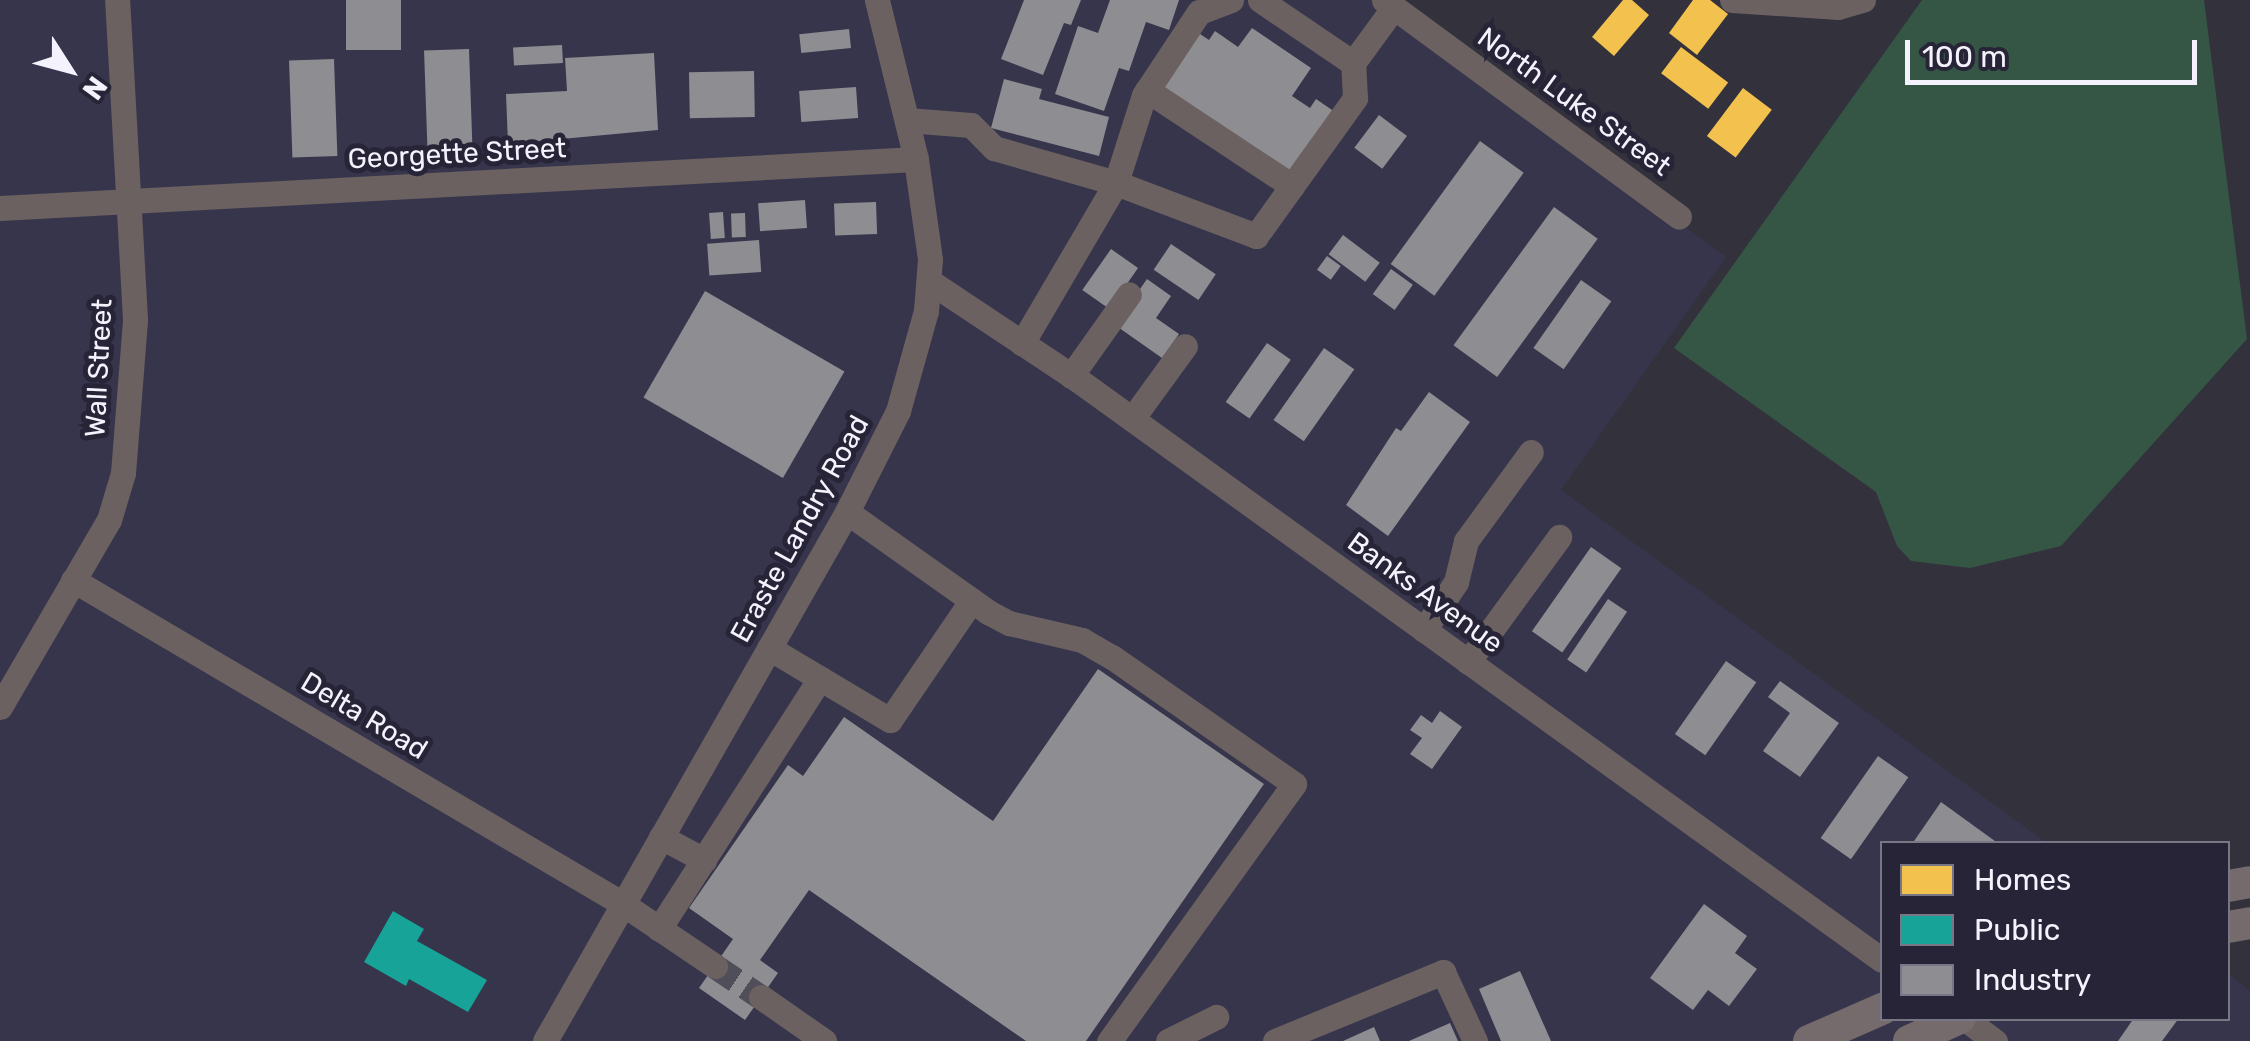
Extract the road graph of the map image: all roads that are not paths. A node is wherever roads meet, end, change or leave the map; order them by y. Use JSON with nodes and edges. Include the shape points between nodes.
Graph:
{"nodes":[{"id":1,"x":116,"y":0,"type":"edge"},
{"id":2,"x":877,"y":0,"type":"edge"},
{"id":3,"x":1231,"y":0,"type":"edge"},
{"id":4,"x":1260,"y":0,"type":"edge"},
{"id":5,"x":1732,"y":0,"type":"edge"},
{"id":6,"x":1863,"y":0,"type":"edge"},
{"id":7,"x":1389,"y":3,"type":"edge"},
{"id":8,"x":1353,"y":63,"type":"junction"},
{"id":9,"x":1147,"y":90,"type":"junction"},
{"id":10,"x":907,"y":120,"type":"junction"},
{"id":11,"x":916,"y":158,"type":"junction"},
{"id":12,"x":1116,"y":184,"type":"junction"},
{"id":13,"x":1292,"y":186,"type":"junction"},
{"id":14,"x":127,"y":202,"type":"junction"},
{"id":15,"x":0,"y":208,"type":"edge"},
{"id":16,"x":1679,"y":217,"type":"dead end"},
{"id":17,"x":929,"y":281,"type":"junction"},
{"id":18,"x":1129,"y":294,"type":"dead end"},
{"id":19,"x":1022,"y":343,"type":"junction"},
{"id":20,"x":1186,"y":346,"type":"dead end"},
{"id":21,"x":1071,"y":376,"type":"junction"},
{"id":22,"x":1132,"y":419,"type":"junction"},
{"id":23,"x":1530,"y":452,"type":"dead end"},
{"id":24,"x":847,"y":512,"type":"junction"},
{"id":25,"x":1560,"y":537,"type":"dead end"},
{"id":26,"x":74,"y":580,"type":"junction"},
{"id":27,"x":972,"y":600,"type":"junction"},
{"id":28,"x":1424,"y":630,"type":"junction"},
{"id":29,"x":769,"y":648,"type":"junction"},
{"id":30,"x":1468,"y":662,"type":"junction"},
{"id":31,"x":820,"y":678,"type":"junction"},
{"id":32,"x":0,"y":707,"type":"edge"},
{"id":33,"x":661,"y":837,"type":"junction"},
{"id":34,"x":704,"y":860,"type":"junction"},
{"id":35,"x":623,"y":904,"type":"junction"},
{"id":36,"x":659,"y":929,"type":"junction"},
{"id":37,"x":1880,"y":959,"type":"edge"},
{"id":38,"x":715,"y":966,"type":"tunnel mouth"},
{"id":39,"x":761,"y":997,"type":"tunnel mouth"},
{"id":40,"x":1880,"y":1010,"type":"edge"},
{"id":41,"x":1216,"y":1017,"type":"dead end"},
{"id":42,"x":1955,"y":1021,"type":"edge"},
{"id":43,"x":1966,"y":1021,"type":"edge"},
{"id":44,"x":544,"y":1041,"type":"edge"},
{"id":45,"x":824,"y":1041,"type":"edge"},
{"id":46,"x":1109,"y":1041,"type":"edge"},
{"id":47,"x":1168,"y":1041,"type":"edge"},
{"id":48,"x":1275,"y":1041,"type":"edge"},
{"id":49,"x":1474,"y":1041,"type":"edge"},
{"id":50,"x":1809,"y":1041,"type":"edge"},
{"id":51,"x":1909,"y":1041,"type":"edge"},
{"id":52,"x":1996,"y":1041,"type":"edge"}],
"edges":[{"from":1,"to":14,"type":"street","name":"Wall Street"},
{"from":2,"to":10,"type":"street","name":"Eraste Landry Road"},
{"from":3,"to":9,"type":"street","via":[[1198,12]]},
{"from":4,"to":8,"type":"street"},
{"from":5,"to":6,"type":"street","via":[[1838,7]]},
{"from":7,"to":8,"type":"street"},
{"from":7,"to":16,"type":"street","name":"North Luke Street"},
{"from":8,"to":13,"type":"street","via":[[1355,98]]},
{"from":9,"to":12,"type":"street"},
{"from":9,"to":13,"type":"street"},
{"from":10,"to":11,"type":"street","name":"Eraste Landry Road"},
{"from":10,"to":12,"type":"street","via":[[970,125],[994,148]]},
{"from":11,"to":14,"type":"street","name":"Georgette Street"},
{"from":11,"to":17,"type":"street","name":"Eraste Landry Road"},
{"from":12,"to":13,"type":"street","via":[[1256,236]]},
{"from":12,"to":19,"type":"street"},
{"from":14,"to":15,"type":"street","name":"Georgette Street"},
{"from":14,"to":26,"type":"street","name":"Wall Street","via":[[135,320],[123,474],[115,506]]},
{"from":17,"to":19,"type":"street","name":"Banks Avenue"},
{"from":17,"to":24,"type":"street","name":"Eraste Landry Road","via":[[898,411]]},
{"from":18,"to":21,"type":"street"},
{"from":19,"to":21,"type":"street","name":"Banks Avenue"},
{"from":20,"to":22,"type":"street"},
{"from":21,"to":22,"type":"street","name":"Banks Avenue"},
{"from":22,"to":28,"type":"street","name":"Banks Avenue"},
{"from":23,"to":28,"type":"street","via":[[1466,541],[1456,582]]},
{"from":24,"to":27,"type":"street"},
{"from":24,"to":29,"type":"street","name":"Eraste Landry Road"},
{"from":25,"to":30,"type":"street"},
{"from":26,"to":32,"type":"street","name":"Wall Street"},
{"from":26,"to":35,"type":"street","name":"Delta Road"},
{"from":27,"to":31,"type":"street","via":[[890,720]]},
{"from":27,"to":46,"type":"street","via":[[1008,623],[1082,640],[1112,657],[1294,784]]},
{"from":28,"to":30,"type":"street","name":"Banks Avenue"},
{"from":29,"to":31,"type":"street"},
{"from":29,"to":33,"type":"street","name":"Eraste Landry Road"},
{"from":30,"to":37,"type":"street","name":"Banks Avenue"},
{"from":31,"to":34,"type":"street"},
{"from":33,"to":34,"type":"street"},
{"from":33,"to":35,"type":"street","name":"Eraste Landry Road"},
{"from":34,"to":36,"type":"street"},
{"from":35,"to":36,"type":"street","name":"Delta Road"},
{"from":35,"to":44,"type":"street","name":"Eraste Landry Road"},
{"from":36,"to":38,"type":"street","name":"Delta Road"},
{"from":39,"to":45,"type":"street"},
{"from":40,"to":50,"type":"main road"},
{"from":41,"to":47,"type":"street"},
{"from":42,"to":51,"type":"main road"},
{"from":43,"to":52,"type":"street"},
{"from":48,"to":49,"type":"street","via":[[1443,972]]}]}
